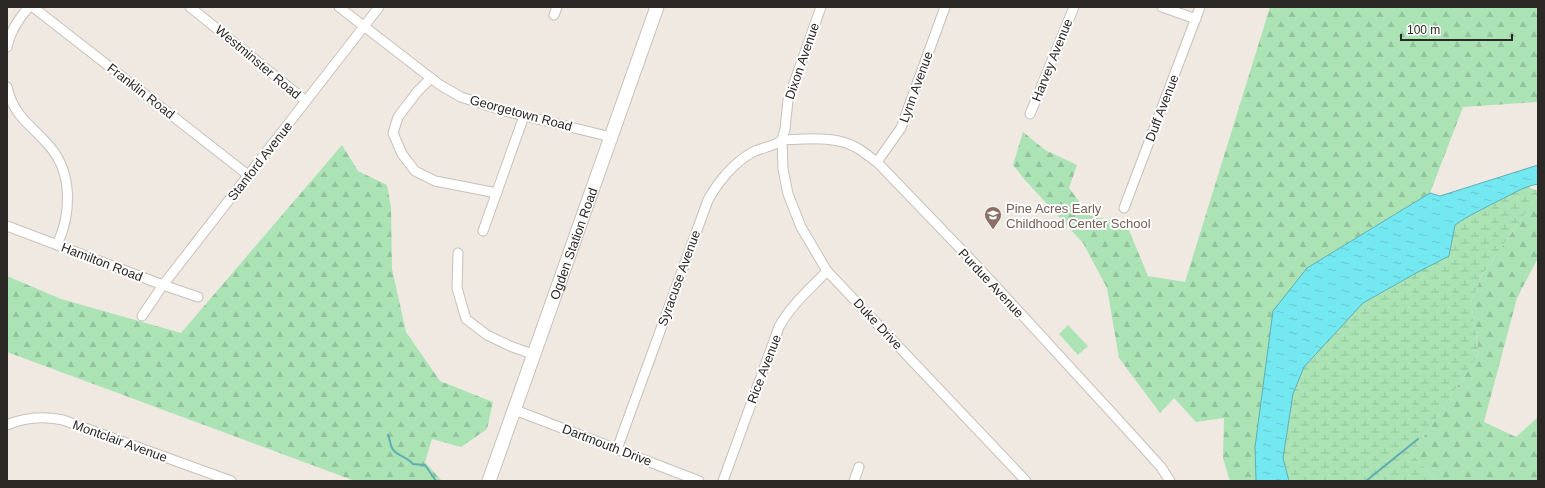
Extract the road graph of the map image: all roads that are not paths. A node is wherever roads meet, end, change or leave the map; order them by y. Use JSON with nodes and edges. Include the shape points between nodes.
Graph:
{"nodes":[{"id":1,"x":28,"y":7,"type":"edge"},
{"id":2,"x":33,"y":7,"type":"edge"},
{"id":3,"x":190,"y":7,"type":"edge"},
{"id":4,"x":340,"y":7,"type":"edge"},
{"id":5,"x":379,"y":7,"type":"edge"},
{"id":6,"x":657,"y":7,"type":"edge"},
{"id":7,"x":821,"y":7,"type":"edge"},
{"id":8,"x":945,"y":7,"type":"edge"},
{"id":9,"x":1074,"y":7,"type":"edge"},
{"id":10,"x":1162,"y":7,"type":"edge"},
{"id":11,"x":1200,"y":7,"type":"edge"},
{"id":12,"x":1196,"y":19,"type":"junction"},
{"id":13,"x":363,"y":26,"type":"junction"},
{"id":14,"x":7,"y":47,"type":"edge"},
{"id":15,"x":431,"y":78,"type":"junction"},
{"id":16,"x":7,"y":87,"type":"edge"},
{"id":17,"x":306,"y":101,"type":"junction"},
{"id":18,"x":1030,"y":114,"type":"dead end"},
{"id":19,"x":524,"y":116,"type":"junction"},
{"id":20,"x":611,"y":137,"type":"junction"},
{"id":21,"x":782,"y":140,"type":"junction"},
{"id":22,"x":877,"y":162,"type":"junction"},
{"id":23,"x":248,"y":176,"type":"junction"},
{"id":24,"x":497,"y":192,"type":"junction"},
{"id":25,"x":1124,"y":208,"type":"dead end"},
{"id":26,"x":7,"y":226,"type":"edge"},
{"id":27,"x":483,"y":231,"type":"dead end"},
{"id":28,"x":57,"y":245,"type":"junction"},
{"id":29,"x":458,"y":253,"type":"dead end"},
{"id":30,"x":827,"y":271,"type":"junction"},
{"id":31,"x":163,"y":285,"type":"junction"},
{"id":32,"x":198,"y":297,"type":"dead end"},
{"id":33,"x":142,"y":316,"type":"dead end"},
{"id":34,"x":535,"y":355,"type":"junction"},
{"id":35,"x":515,"y":410,"type":"junction"},
{"id":36,"x":7,"y":425,"type":"edge"},
{"id":37,"x":617,"y":449,"type":"junction"},
{"id":38,"x":859,"y":467,"type":"dead end"},
{"id":39,"x":231,"y":481,"type":"edge"},
{"id":40,"x":489,"y":481,"type":"edge"},
{"id":41,"x":699,"y":481,"type":"edge"},
{"id":42,"x":722,"y":481,"type":"edge"},
{"id":43,"x":854,"y":481,"type":"edge"},
{"id":44,"x":1026,"y":481,"type":"edge"},
{"id":45,"x":1170,"y":481,"type":"edge"}],
"edges":[{"from":1,"to":14,"type":"street","via":[[17,21]]},
{"from":2,"to":23,"type":"street","name":"Franklin Road"},
{"from":3,"to":17,"type":"street","name":"Westminster Road"},
{"from":4,"to":13,"type":"street","name":"Georgetown Road"},
{"from":5,"to":13,"type":"street","name":"Stanford Avenue"},
{"from":6,"to":20,"type":"street","name":"Ogden Station Road"},
{"from":7,"to":21,"type":"street","name":"Dixon Avenue","via":[[788,100],[786,130]]},
{"from":8,"to":22,"type":"street","name":"Lynn Avenue","via":[[901,128]]},
{"from":9,"to":18,"type":"street","name":"Harvey Avenue"},
{"from":10,"to":12,"type":"street"},
{"from":11,"to":12,"type":"street","name":"Duff Avenue"},
{"from":12,"to":25,"type":"street","name":"Duff Avenue"},
{"from":13,"to":15,"type":"street","name":"Georgetown Road"},
{"from":13,"to":17,"type":"street","name":"Stanford Avenue"},
{"from":15,"to":19,"type":"street","name":"Georgetown Road","via":[[461,97]]},
{"from":15,"to":24,"type":"street","via":[[398,116],[393,133],[402,154],[415,171],[435,181]]},
{"from":16,"to":28,"type":"street","via":[[13,104],[23,120],[52,148],[61,163],[68,196],[63,232]]},
{"from":17,"to":23,"type":"street","name":"Stanford Avenue"},
{"from":19,"to":20,"type":"street","name":"Georgetown Road"},
{"from":19,"to":24,"type":"street"},
{"from":20,"to":34,"type":"street","name":"Ogden Station Road"},
{"from":21,"to":22,"type":"street","name":"Purdue Avenue","via":[[811,138],[846,143],[859,148]]},
{"from":21,"to":30,"type":"street","name":"Duke Drive","via":[[788,194],[801,227]]},
{"from":21,"to":37,"type":"street","name":"Syracuse Avenue","via":[[753,152],[740,162],[716,186],[708,200]]},
{"from":22,"to":45,"type":"street","name":"Purdue Avenue","via":[[978,267],[1161,467]]},
{"from":23,"to":31,"type":"street","name":"Stanford Avenue"},
{"from":24,"to":27,"type":"street"},
{"from":26,"to":28,"type":"street","name":"Hamilton Road"},
{"from":28,"to":31,"type":"street","name":"Hamilton Road"},
{"from":29,"to":34,"type":"street","via":[[457,288],[466,319],[487,335]]},
{"from":30,"to":42,"type":"street","name":"Rice Avenue","via":[[786,314],[779,328]]},
{"from":30,"to":44,"type":"street","name":"Duke Drive"},
{"from":31,"to":32,"type":"street","name":"Hamilton Road"},
{"from":31,"to":33,"type":"street","name":"Stanford Avenue"},
{"from":34,"to":35,"type":"street","name":"Ogden Station Road"},
{"from":35,"to":37,"type":"street","name":"Dartmouth Drive"},
{"from":35,"to":40,"type":"street","name":"Ogden Station Road"},
{"from":36,"to":39,"type":"street","name":"Montclair Avenue","via":[[31,418],[51,417]]},
{"from":37,"to":41,"type":"street","name":"Dartmouth Drive"},
{"from":38,"to":43,"type":"street"}]}
